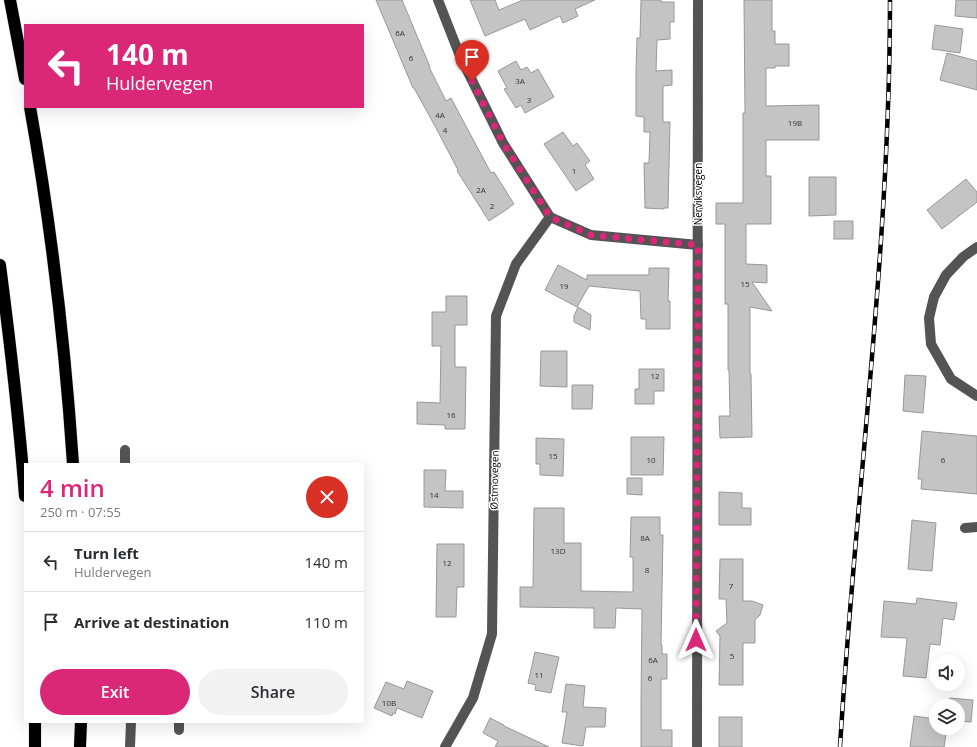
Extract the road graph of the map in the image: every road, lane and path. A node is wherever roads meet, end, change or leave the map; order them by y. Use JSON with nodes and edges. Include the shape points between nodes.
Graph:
{"nodes":[{"id":1,"x":10,"y":0,"type":"edge"},
{"id":2,"x":438,"y":0,"type":"edge"},
{"id":3,"x":698,"y":0,"type":"edge"},
{"id":4,"x":24,"y":74,"type":"edge"},
{"id":5,"x":30,"y":108,"type":"edge"},
{"id":6,"x":550,"y":217,"type":"junction"},
{"id":7,"x":698,"y":245,"type":"junction"},
{"id":8,"x":977,"y":247,"type":"edge"},
{"id":9,"x":0,"y":265,"type":"edge"},
{"id":10,"x":977,"y":396,"type":"edge"},
{"id":11,"x":125,"y":450,"type":"dead end"},
{"id":12,"x":73,"y":463,"type":"edge"},
{"id":13,"x":125,"y":463,"type":"edge"},
{"id":14,"x":24,"y":482,"type":"edge"},
{"id":15,"x":977,"y":527,"type":"edge"},
{"id":16,"x":965,"y":528,"type":"dead end"},
{"id":17,"x":35,"y":723,"type":"edge"},
{"id":18,"x":81,"y":723,"type":"edge"},
{"id":19,"x":131,"y":723,"type":"edge"},
{"id":20,"x":35,"y":747,"type":"edge"},
{"id":21,"x":80,"y":747,"type":"edge"},
{"id":22,"x":130,"y":747,"type":"edge"},
{"id":23,"x":445,"y":747,"type":"edge"},
{"id":24,"x":697,"y":747,"type":"edge"}],
"edges":[{"from":1,"to":4,"type":"highway"},
{"from":2,"to":6,"type":"street","via":[[460,56],[503,143]]},
{"from":3,"to":7,"type":"street","name":"Nerviksvegen"},
{"from":5,"to":12,"type":"highway","via":[[52,246]]},
{"from":6,"to":7,"type":"street","via":[[591,235]]},
{"from":6,"to":23,"type":"street","name":"Østmovegen","via":[[516,264],[496,316],[492,634],[474,698]]},
{"from":7,"to":24,"type":"street","name":"Nerviksvegen"},
{"from":8,"to":10,"type":"street","via":[[946,275],[934,297],[929,318],[931,344],[951,379]]},
{"from":9,"to":14,"type":"highway"},
{"from":11,"to":13,"type":"street"},
{"from":15,"to":16,"type":"street"},
{"from":17,"to":20,"type":"highway"},
{"from":18,"to":21,"type":"highway"},
{"from":19,"to":22,"type":"street"}]}
